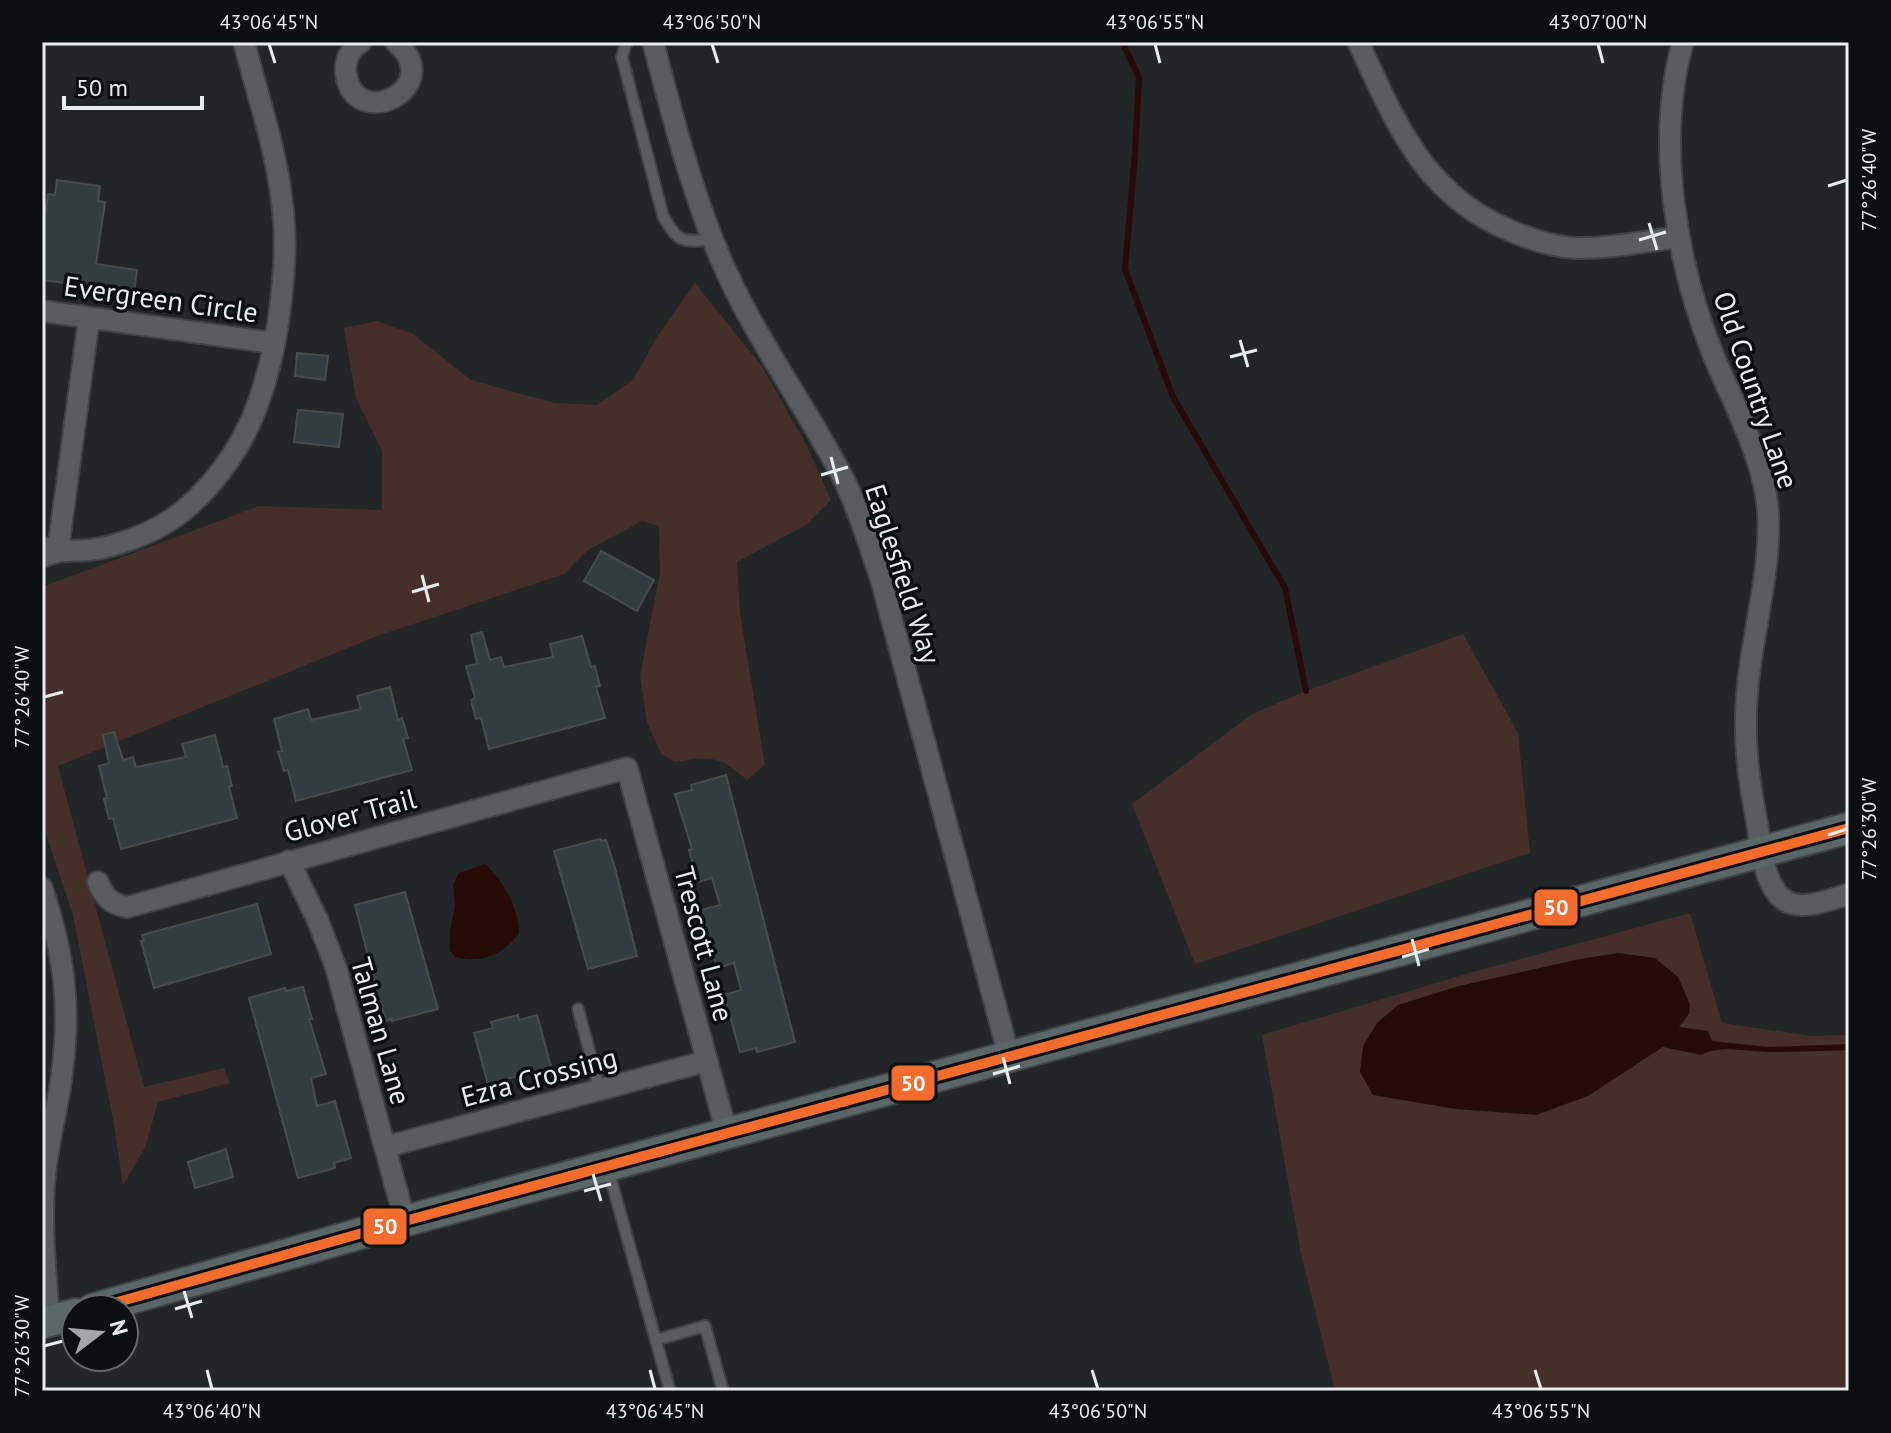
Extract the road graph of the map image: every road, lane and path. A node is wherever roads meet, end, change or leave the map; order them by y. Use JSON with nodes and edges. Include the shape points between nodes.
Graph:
{"nodes":[{"id":1,"x":244,"y":42,"type":"edge"},
{"id":2,"x":361,"y":42,"type":"edge"},
{"id":3,"x":396,"y":42,"type":"edge"},
{"id":4,"x":628,"y":42,"type":"edge"},
{"id":5,"x":653,"y":42,"type":"edge"},
{"id":6,"x":1358,"y":42,"type":"edge"},
{"id":7,"x":1683,"y":42,"type":"edge"},
{"id":8,"x":1679,"y":237,"type":"junction"},
{"id":9,"x":713,"y":239,"type":"junction"},
{"id":10,"x":42,"y":311,"type":"edge"},
{"id":11,"x":89,"y":318,"type":"junction"},
{"id":12,"x":273,"y":343,"type":"junction"},
{"id":13,"x":47,"y":552,"type":"edge"},
{"id":14,"x":627,"y":768,"type":"joint"},
{"id":15,"x":1849,"y":828,"type":"edge"},
{"id":16,"x":1761,"y":852,"type":"junction"},
{"id":17,"x":289,"y":861,"type":"junction"},
{"id":18,"x":98,"y":882,"type":"dead end"},
{"id":19,"x":42,"y":888,"type":"edge"},
{"id":20,"x":1849,"y":894,"type":"edge"},
{"id":21,"x":578,"y":1009,"type":"dead end"},
{"id":22,"x":1009,"y":1056,"type":"junction"},
{"id":23,"x":707,"y":1061,"type":"junction"},
{"id":24,"x":52,"y":1072,"type":"edge"},
{"id":25,"x":600,"y":1090,"type":"junction"},
{"id":26,"x":727,"y":1134,"type":"junction"},
{"id":27,"x":385,"y":1147,"type":"junction"},
{"id":28,"x":607,"y":1167,"type":"junction"},
{"id":29,"x":405,"y":1221,"type":"junction"},
{"id":30,"x":140,"y":1296,"type":"edge"},
{"id":31,"x":56,"y":1319,"type":"edge"},
{"id":32,"x":656,"y":1340,"type":"junction"},
{"id":33,"x":670,"y":1391,"type":"edge"},
{"id":34,"x":723,"y":1391,"type":"edge"}],
"edges":[{"from":1,"to":12,"type":"street","via":[[282,202],[285,242]]},
{"from":2,"to":3,"type":"street","via":[[349,54],[346,75],[356,94],[376,103],[396,98],[409,81],[410,59]]},
{"from":4,"to":9,"type":"lane","via":[[622,57],[663,216],[675,236],[685,241]]},
{"from":5,"to":9,"type":"street","name":"Eaglesfield Way","via":[[685,164]]},
{"from":6,"to":8,"type":"street","via":[[1404,137],[1452,197],[1477,215],[1528,238],[1575,248]]},
{"from":7,"to":8,"type":"street","name":"Old Country Lane","via":[[1672,128]]},
{"from":8,"to":16,"type":"street","name":"Old Country Lane","via":[[1707,338],[1758,463],[1768,510],[1768,554],[1750,667],[1745,747]]},
{"from":9,"to":22,"type":"street","name":"Eaglesfield Way","via":[[741,301],[858,510]]},
{"from":10,"to":11,"type":"street","name":"Evergreen Circle"},
{"from":11,"to":12,"type":"street","name":"Evergreen Circle"},
{"from":11,"to":13,"type":"street"},
{"from":12,"to":13,"type":"street","via":[[256,409],[240,441],[186,509],[121,542]]},
{"from":14,"to":17,"type":"street","name":"Glover Trail"},
{"from":14,"to":23,"type":"street","name":"Trescott Lane"},
{"from":15,"to":16,"type":"main road"},
{"from":16,"to":20,"type":"street","name":"Old Country Lane","via":[[1774,890],[1786,902],[1801,906]]},
{"from":16,"to":22,"type":"main road"},
{"from":17,"to":18,"type":"street","name":"Glover Trail","via":[[128,907],[107,898]]},
{"from":17,"to":27,"type":"street","name":"Talman Lane","via":[[336,968]]},
{"from":19,"to":24,"type":"street","via":[[67,990]]},
{"from":21,"to":25,"type":"lane"},
{"from":22,"to":26,"type":"main road"},
{"from":23,"to":25,"type":"street","name":"Ezra Crossing"},
{"from":23,"to":26,"type":"street","name":"Trescott Lane"},
{"from":24,"to":31,"type":"street","via":[[43,1205]]},
{"from":25,"to":27,"type":"street","name":"Ezra Crossing"},
{"from":26,"to":28,"type":"main road"},
{"from":27,"to":29,"type":"street","name":"Talman Lane"},
{"from":28,"to":29,"type":"main road"},
{"from":28,"to":32,"type":"lane"},
{"from":29,"to":30,"type":"main road"},
{"from":32,"to":33,"type":"lane"},
{"from":32,"to":34,"type":"lane","via":[[705,1326]]}]}
